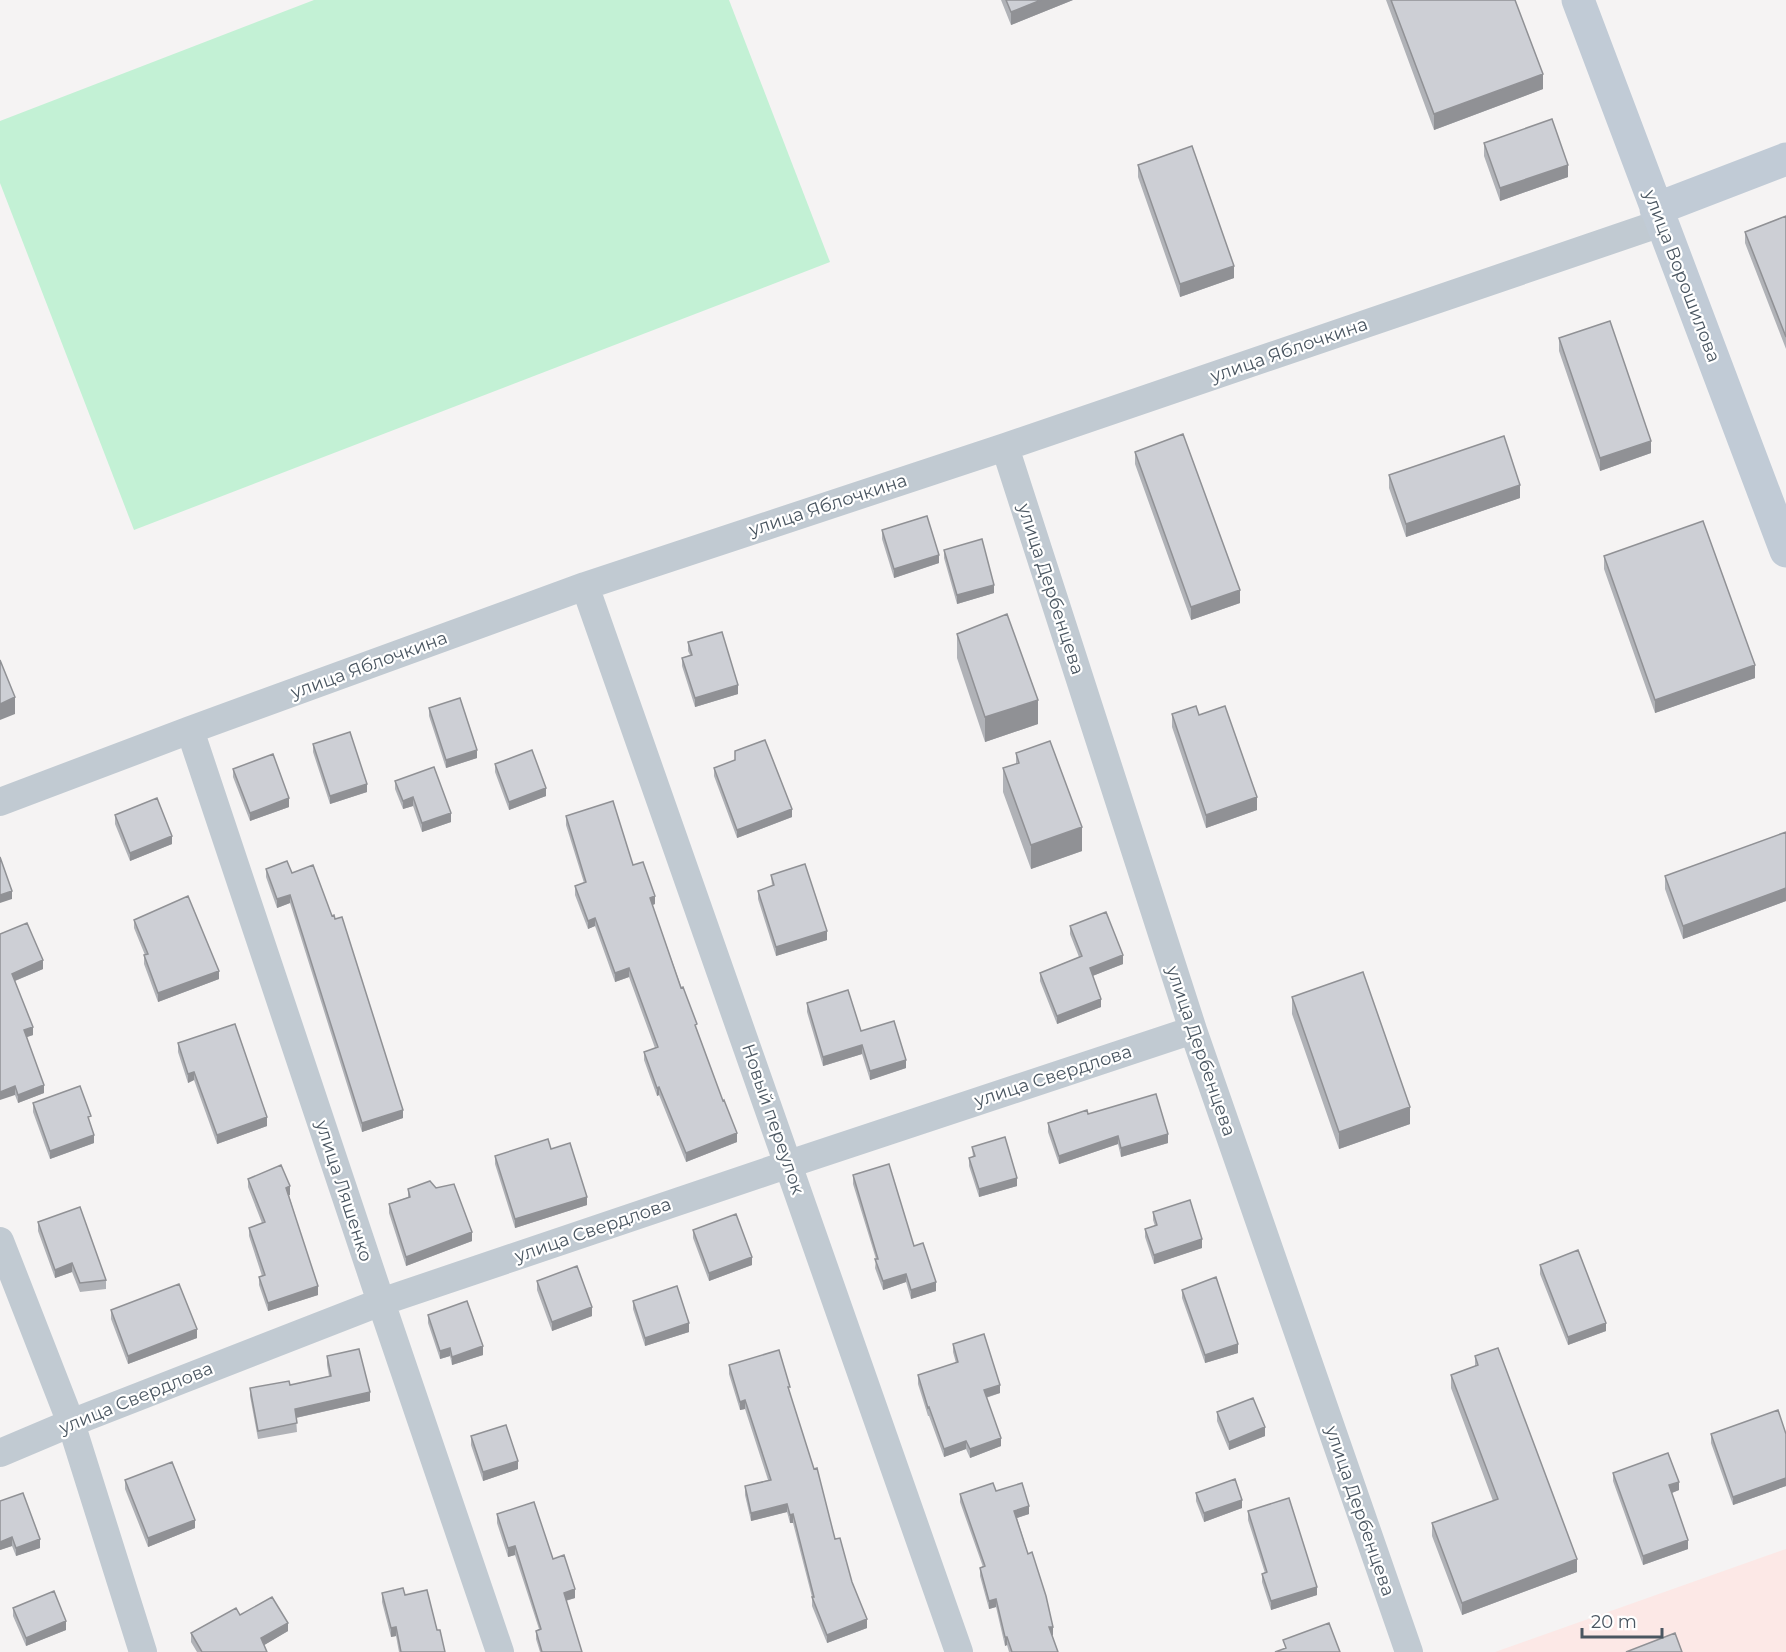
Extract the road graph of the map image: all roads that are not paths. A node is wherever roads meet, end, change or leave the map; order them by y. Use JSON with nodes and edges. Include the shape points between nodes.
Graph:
{"nodes":[{"id":1,"x":1578,"y":0,"type":"edge"},
{"id":2,"x":1786,"y":159,"type":"edge"},
{"id":3,"x":1659,"y":216,"type":"junction"},
{"id":4,"x":1005,"y":447,"type":"junction"},
{"id":5,"x":1786,"y":551,"type":"edge"},
{"id":6,"x":585,"y":586,"type":"junction"},
{"id":7,"x":190,"y":730,"type":"junction"},
{"id":8,"x":0,"y":802,"type":"edge"},
{"id":9,"x":1193,"y":1030,"type":"junction"},
{"id":10,"x":789,"y":1164,"type":"junction"},
{"id":11,"x":0,"y":1241,"type":"edge"},
{"id":12,"x":381,"y":1302,"type":"junction"},
{"id":13,"x":70,"y":1423,"type":"junction"},
{"id":14,"x":0,"y":1454,"type":"edge"},
{"id":15,"x":143,"y":1652,"type":"edge"},
{"id":16,"x":500,"y":1652,"type":"edge"},
{"id":17,"x":959,"y":1652,"type":"edge"},
{"id":18,"x":1409,"y":1652,"type":"edge"}],
"edges":[{"from":1,"to":3,"type":"main road","name":"улица Ворошилова"},
{"from":2,"to":3,"type":"main road","name":"улица Яблочкина"},
{"from":3,"to":4,"type":"street","name":"улица Яблочкина"},
{"from":3,"to":5,"type":"main road","name":"улица Ворошилова"},
{"from":4,"to":6,"type":"street","name":"улица Яблочкина"},
{"from":4,"to":9,"type":"street","name":"улица Дербенцева"},
{"from":6,"to":7,"type":"street","name":"улица Яблочкина"},
{"from":6,"to":10,"type":"street","name":"Новый переулок"},
{"from":7,"to":8,"type":"street","name":"улица Яблочкина"},
{"from":7,"to":12,"type":"street","name":"улица Ляшенко"},
{"from":9,"to":10,"type":"street","name":"улица Свердлова"},
{"from":9,"to":18,"type":"street","name":"улица Дербенцева"},
{"from":10,"to":12,"type":"street","name":"улица Свердлова"},
{"from":10,"to":17,"type":"street","name":"Новый переулок"},
{"from":11,"to":13,"type":"street"},
{"from":12,"to":13,"type":"street","name":"улица Свердлова"},
{"from":12,"to":16,"type":"street","name":"улица Ляшенко"},
{"from":13,"to":14,"type":"street","name":"улица Свердлова"},
{"from":13,"to":15,"type":"street"}]}
